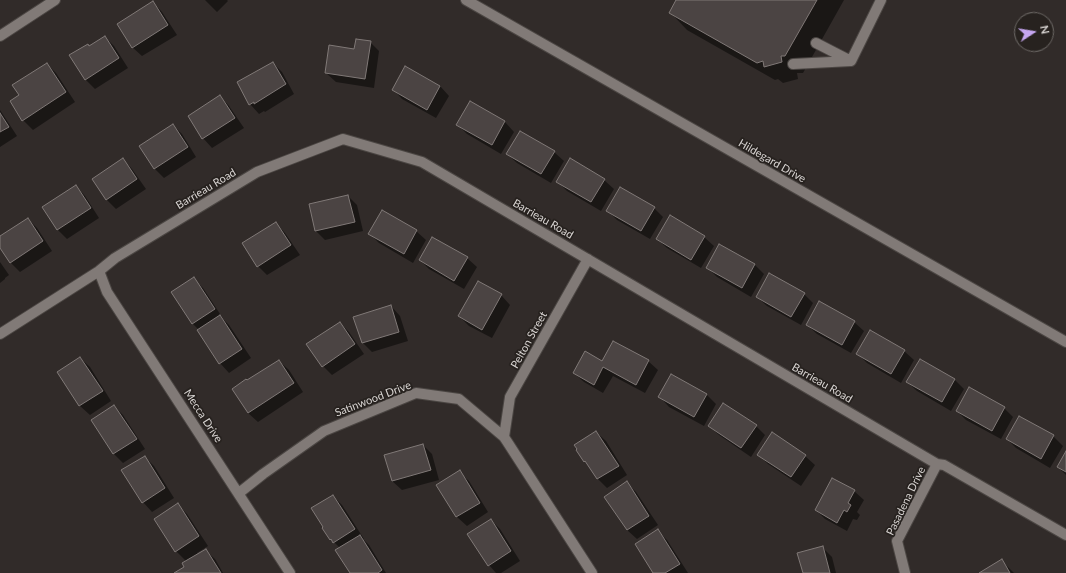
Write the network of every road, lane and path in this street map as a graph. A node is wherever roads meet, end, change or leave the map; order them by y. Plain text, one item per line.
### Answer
1 (55, 0) edge
2 (466, 0) edge
3 (881, 0) edge
4 (0, 36) edge
5 (816, 43) dead end
6 (851, 61) junction
7 (793, 64) dead end
8 (588, 259) junction
9 (99, 271) junction
10 (0, 334) edge
11 (1066, 342) edge
12 (504, 437) junction
13 (937, 464) junction
14 (239, 493) junction
15 (1066, 535) edge
16 (290, 573) edge
17 (592, 573) edge
18 (905, 573) edge

1 - 4 street
2 - 11 street, Hildegard Drive
3 - 6 street
5 - 6 street
6 - 7 street
8 - 9 street, Barrieau Road
8 - 12 street, Pelton Street
8 - 13 street, Barrieau Road
9 - 10 street, Barrieau Road
9 - 14 street, Mecca Drive
12 - 14 street, Satinwood Drive
12 - 17 street, Satinwood Drive
13 - 15 street, Barrieau Road
13 - 18 street, Pasadena Drive
14 - 16 street, Mecca Drive

